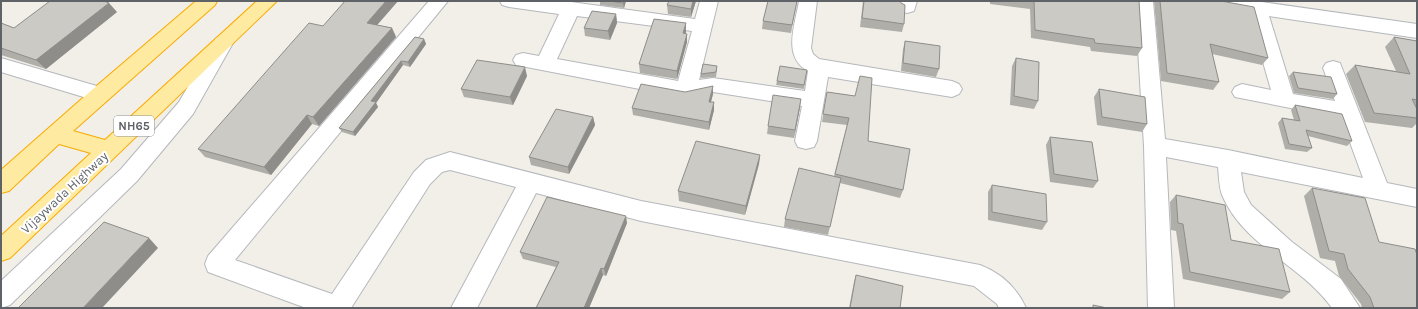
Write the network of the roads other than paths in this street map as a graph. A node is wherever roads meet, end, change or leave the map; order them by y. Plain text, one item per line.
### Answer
1 (208, 1) edge
2 (268, 1) edge
3 (439, 1) edge
4 (509, 1) edge
5 (708, 1) edge
6 (808, 1) edge
7 (1144, 1) edge
8 (1212, 1) edge
9 (1330, 1) edge
10 (570, 8) junction
11 (1256, 8) junction
12 (1335, 19) junction
13 (702, 26) junction
14 (1417, 31) edge
15 (223, 43) junction
16 (523, 60) dead end
17 (545, 64) junction
18 (1, 65) edge
19 (819, 68) junction
20 (1333, 68) dead end
21 (952, 89) dead end
22 (686, 90) junction
23 (1242, 92) dead end
24 (100, 94) junction
25 (1284, 99) junction
26 (813, 100) junction
27 (1350, 112) junction
28 (55, 135) junction
29 (806, 141) dead end
30 (1155, 146) junction
31 (108, 150) junction
32 (1228, 160) junction
33 (2, 182) edge
34 (530, 182) junction
35 (1379, 191) junction
36 (1417, 198) edge
37 (1, 251) edge
38 (1, 297) edge
39 (337, 308) edge
40 (464, 308) edge
41 (1013, 308) edge
42 (1161, 308) edge
43 (1347, 308) edge

1 - 24 highway
2 - 15 highway, Vijaywada Highway / NH65
3 - 39 street
4 - 10 street
5 - 13 street
6 - 19 street
7 - 30 street
8 - 11 street
9 - 12 street
10 - 13 street
10 - 17 street
11 - 12 street
11 - 25 street
12 - 14 street
13 - 22 street
15 - 31 highway, Vijaywada Highway / NH65
15 - 38 street
16 - 17 street
17 - 22 street
18 - 24 street
19 - 21 street
19 - 26 street
20 - 27 street
22 - 26 street
23 - 25 street
24 - 28 highway
25 - 27 street
26 - 29 street
27 - 35 street
28 - 31 highway
28 - 33 highway
30 - 32 street
30 - 42 street
31 - 37 highway, Vijaywada Highway / NH65
32 - 35 street
32 - 43 street
34 - 39 street
34 - 40 street
34 - 41 street
35 - 36 street

